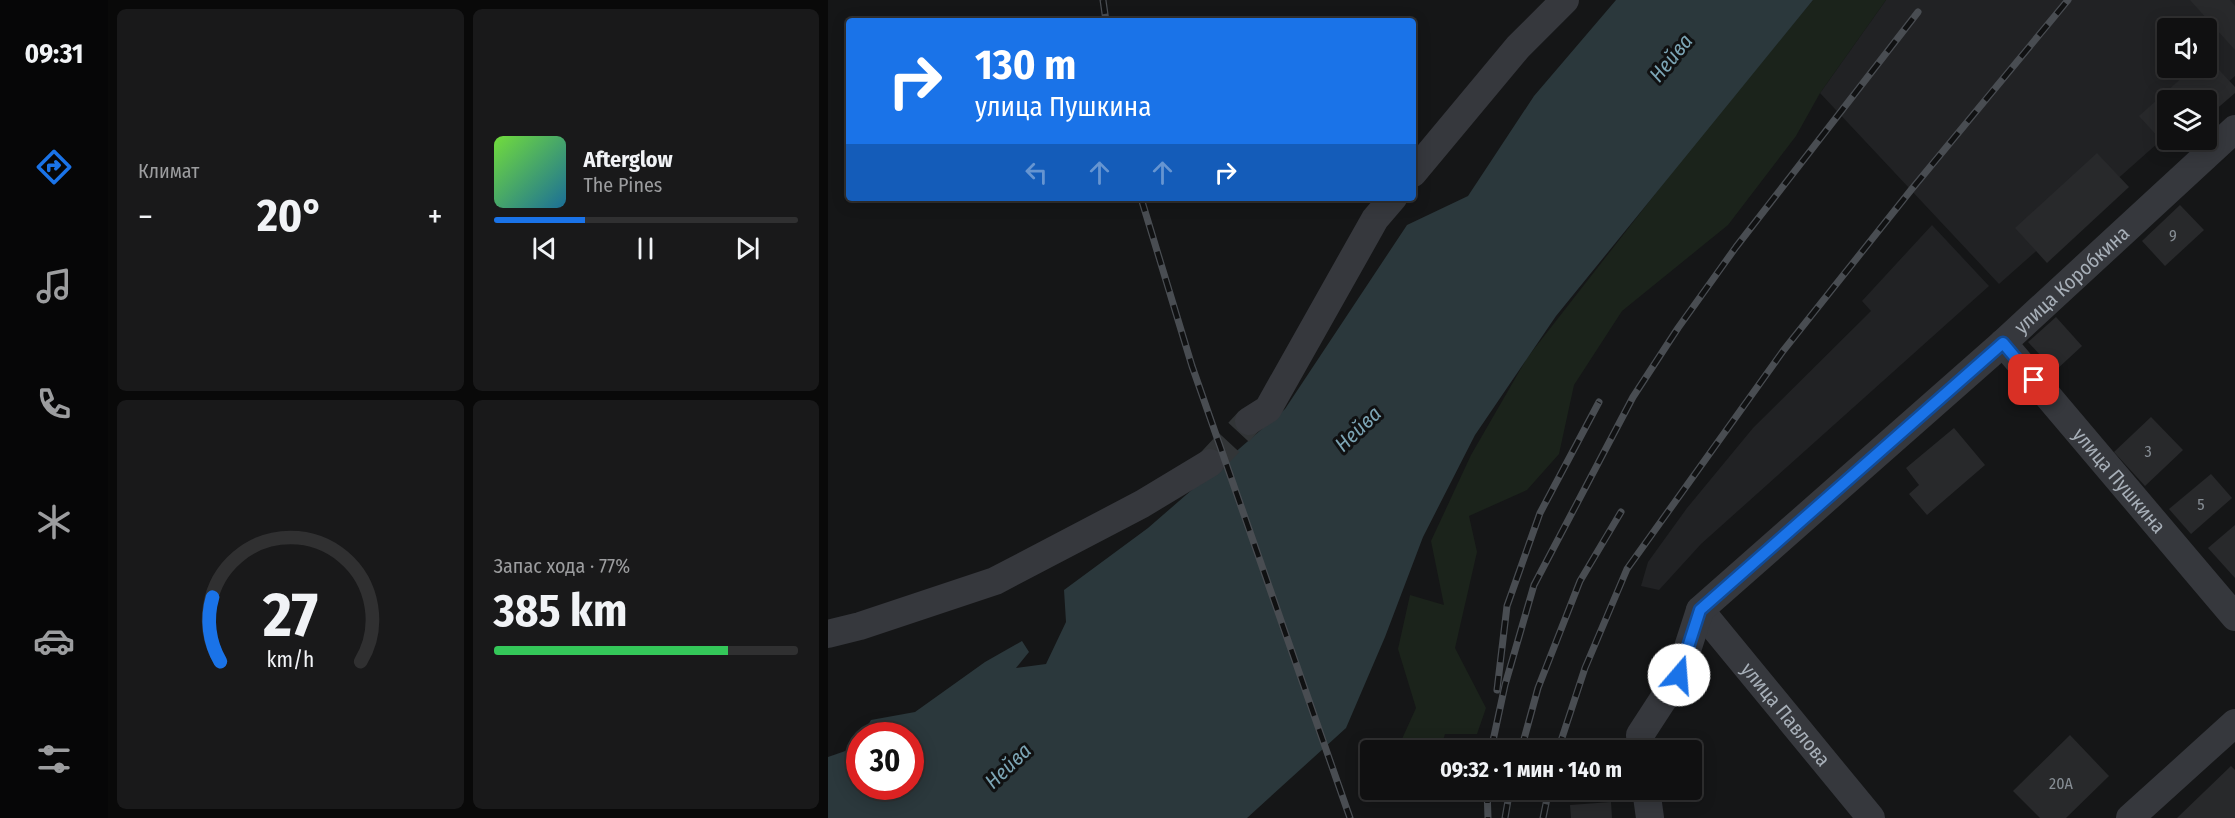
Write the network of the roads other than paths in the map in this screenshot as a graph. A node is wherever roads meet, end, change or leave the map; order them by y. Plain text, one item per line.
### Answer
1 (1565, 0) edge
2 (2235, 129) edge
3 (1416, 170) edge
4 (1390, 201) edge
5 (2003, 343) junction
6 (1249, 421) tunnel mouth
7 (1210, 462) tunnel mouth
8 (1700, 610) junction
9 (2235, 617) edge
10 (828, 634) edge
11 (2235, 723) edge
12 (1640, 740) edge
13 (1648, 800) edge
14 (1650, 818) edge
15 (1871, 818) edge
16 (2130, 818) edge

1 - 3 street
2 - 5 street, улица Коробкина
4 - 6 street
5 - 8 street, улица Коробкина
5 - 9 street, улица Пушкина
7 - 10 street
8 - 12 street
8 - 15 street, улица Павлова
11 - 16 street
13 - 14 street

